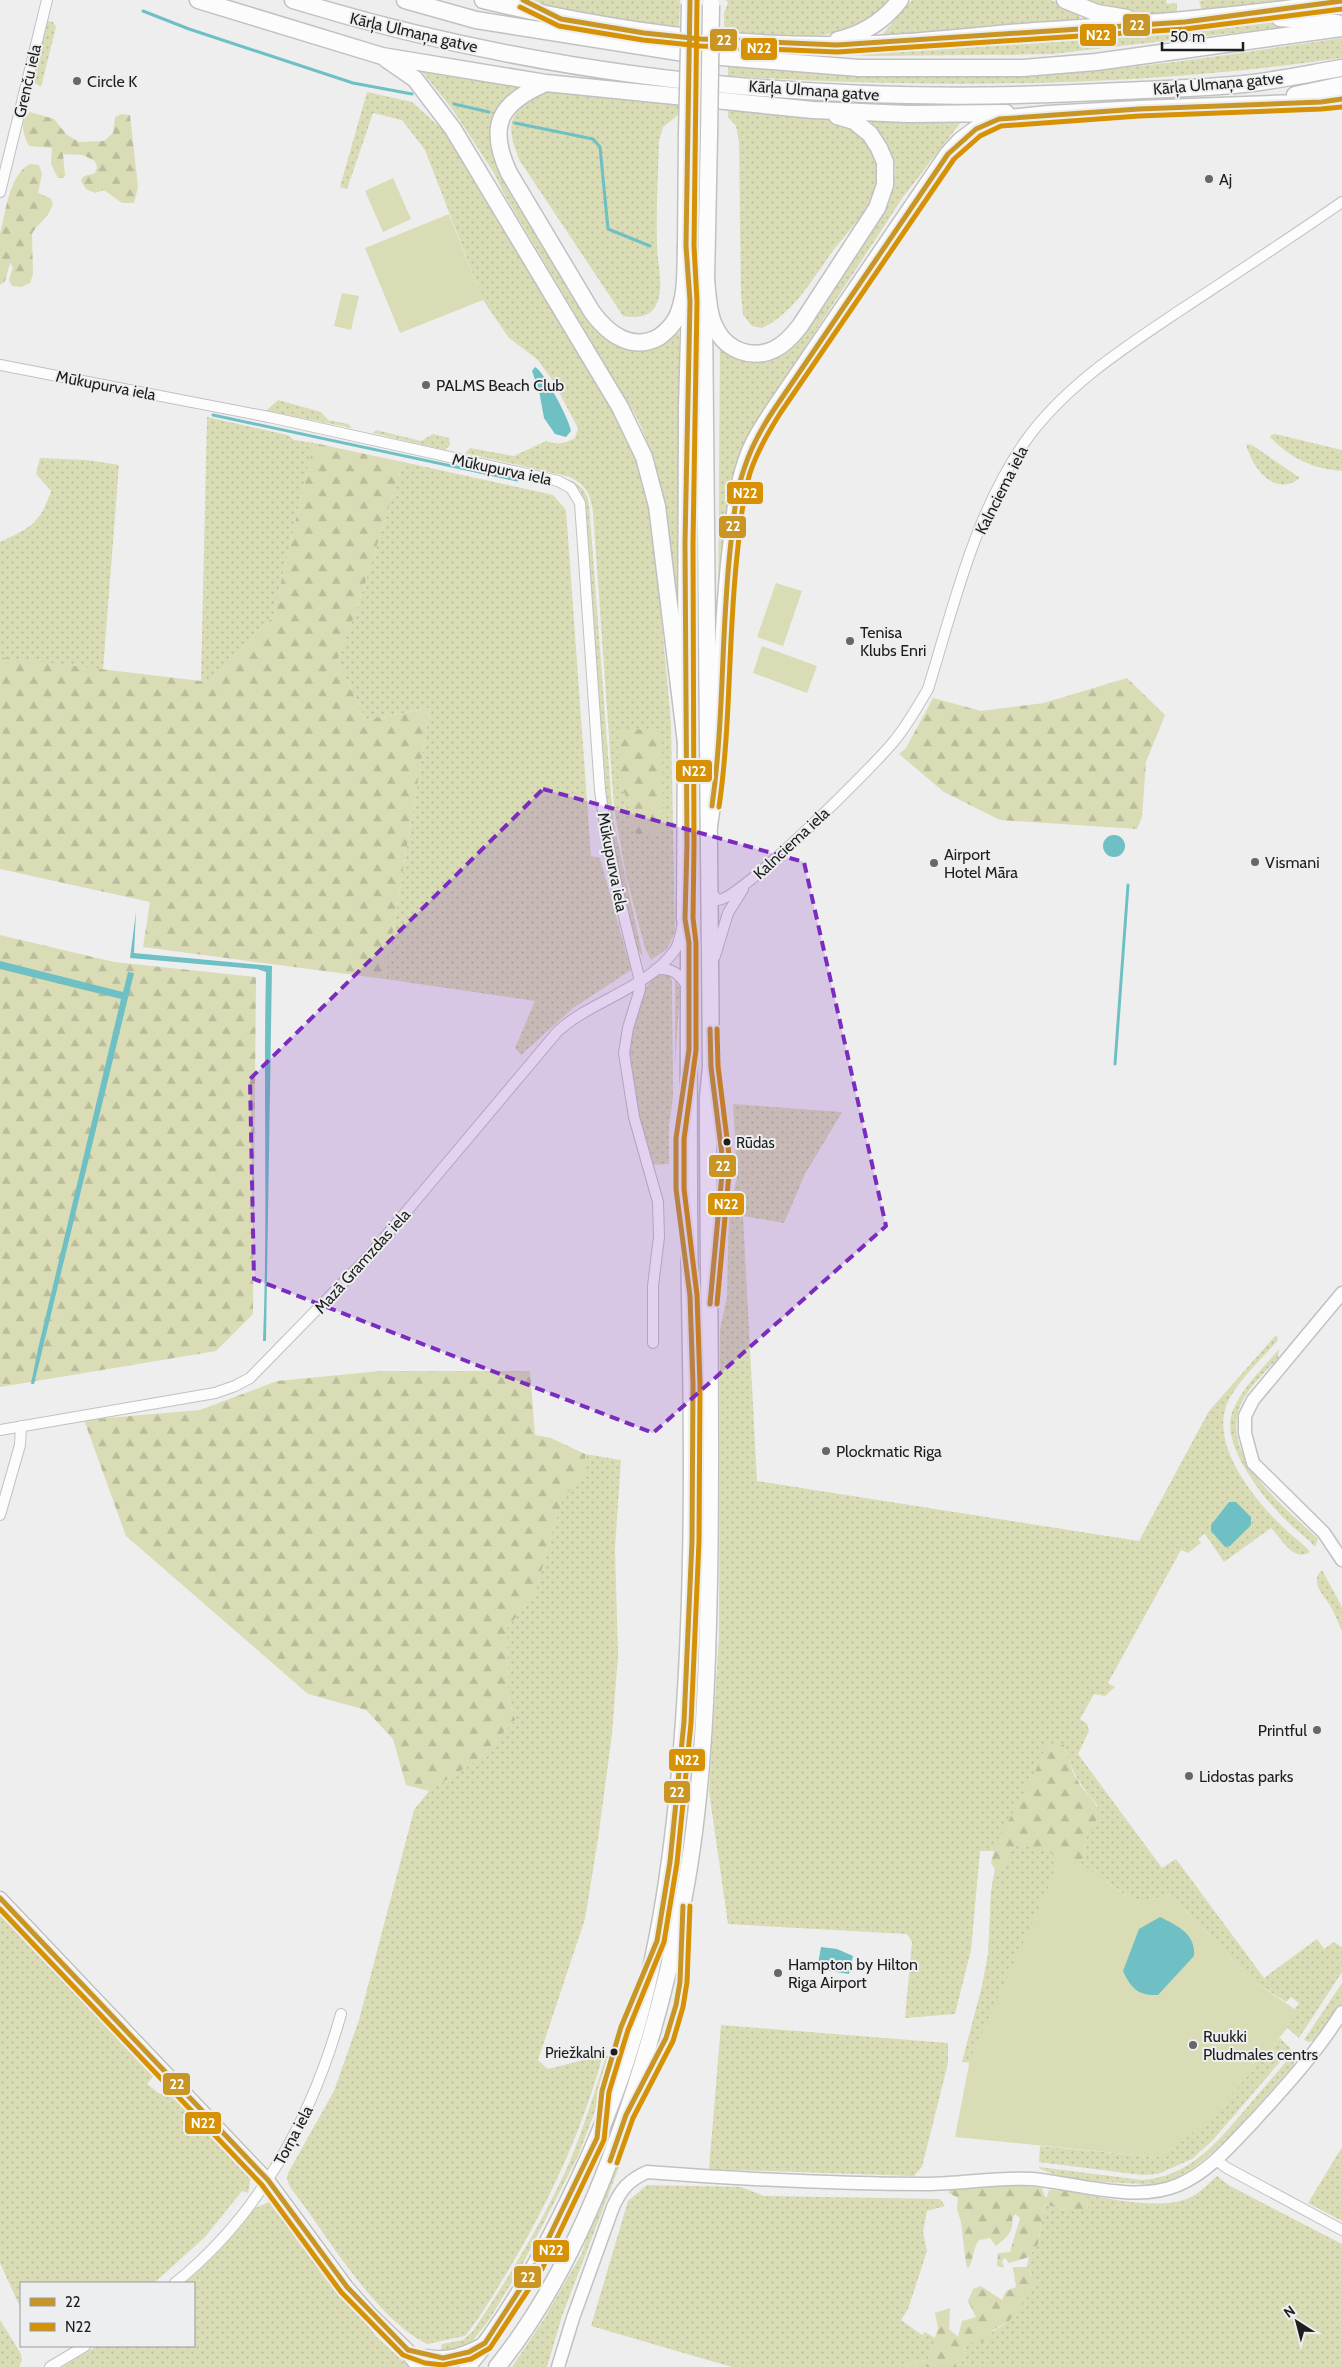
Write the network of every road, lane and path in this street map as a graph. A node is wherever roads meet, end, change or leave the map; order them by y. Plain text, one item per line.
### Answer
1 (47, 0) edge
2 (198, 0) edge
3 (294, 0) edge
4 (405, 0) edge
5 (483, 0) edge
6 (523, 0) edge
7 (900, 0) edge
8 (1065, 0) edge
9 (1342, 0) edge
10 (690, 2) edge
11 (711, 2) edge
12 (1312, 3) edge
13 (1233, 17) junction
14 (562, 19) junction
15 (1164, 23) junction
16 (1342, 24) edge
17 (1342, 28) edge
18 (798, 45) junction
19 (382, 56) junction
20 (1342, 68) edge
21 (546, 83) junction
22 (1342, 85) edge
23 (1342, 99) edge
24 (1244, 104) junction
25 (812, 110) junction
26 (1048, 114) junction
27 (0, 192) edge
28 (1342, 202) edge
29 (686, 246) junction
30 (706, 280) junction
31 (0, 365) edge
32 (686, 743) junction
33 (709, 826) junction
34 (745, 886) junction
35 (710, 891) junction
36 (686, 919) junction
37 (656, 969) junction
38 (710, 974) junction
39 (640, 982) junction
40 (689, 989) junction
41 (1342, 1294) edge
42 (653, 1343) dead end
43 (21, 1426) junction
44 (0, 1430) edge
45 (0, 1515) edge
46 (1342, 1560) edge
47 (0, 1898) edge
48 (1342, 2012) edge
49 (341, 2014) dead end
50 (1216, 2160) junction
51 (268, 2180) junction
52 (1342, 2230) edge
53 (176, 2282) edge
54 (486, 2343) junction
55 (84, 2347) edge
56 (408, 2350) junction
57 (426, 2356) junction
58 (498, 2366) edge
59 (50, 2367) edge
60 (418, 2367) edge
61 (440, 2367) edge
62 (467, 2367) edge
63 (558, 2367) edge

1 - 27 street, Grenču iela
2 - 19 main road
3 - 20 main road, Kārļa Ulmaņa gatve
4 - 17 main road, Kārļa Ulmaņa gatve
5 - 14 main road
6 - 14 main road
7 - 18 main road
8 - 15 main road
9 - 12 main road
10 - 29 main road, bridge
11 - 30 main road, bridge
12 - 13 main road
13 - 15 main road
13 - 16 main road
14 - 18 main road
15 - 18 main road
19 - 21 main road
19 - 32 main road
21 - 25 main road
21 - 29 main road
22 - 24 main road
23 - 24 main road
24 - 26 main road
25 - 26 main road
25 - 30 main road
26 - 33 main road
28 - 34 street, Kalnciema iela
29 - 32 main road
30 - 33 main road
31 - 39 street, Mūkupurva iela
32 - 36 main road
33 - 35 main road
34 - 35 street, Kalnciema iela
34 - 38 street, Kalnciema iela
35 - 38 main road
36 - 37 street, Mazā Gramzdas iela
36 - 40 main road
37 - 39 street, Mazā Gramzdas iela
37 - 40 street
38 - 58 main road
39 - 42 street
39 - 43 street, Mazā Gramzdas iela
40 - 54 main road
41 - 46 street
43 - 44 street, Mazā Gramzdas iela
43 - 45 street
47 - 51 street
48 - 50 street
49 - 51 street, Torņa iela
50 - 52 street
50 - 63 street
51 - 53 street, Torņa iela
51 - 56 street
54 - 57 street
54 - 62 main road
55 - 59 street
56 - 57 street
56 - 60 street
57 - 61 street

